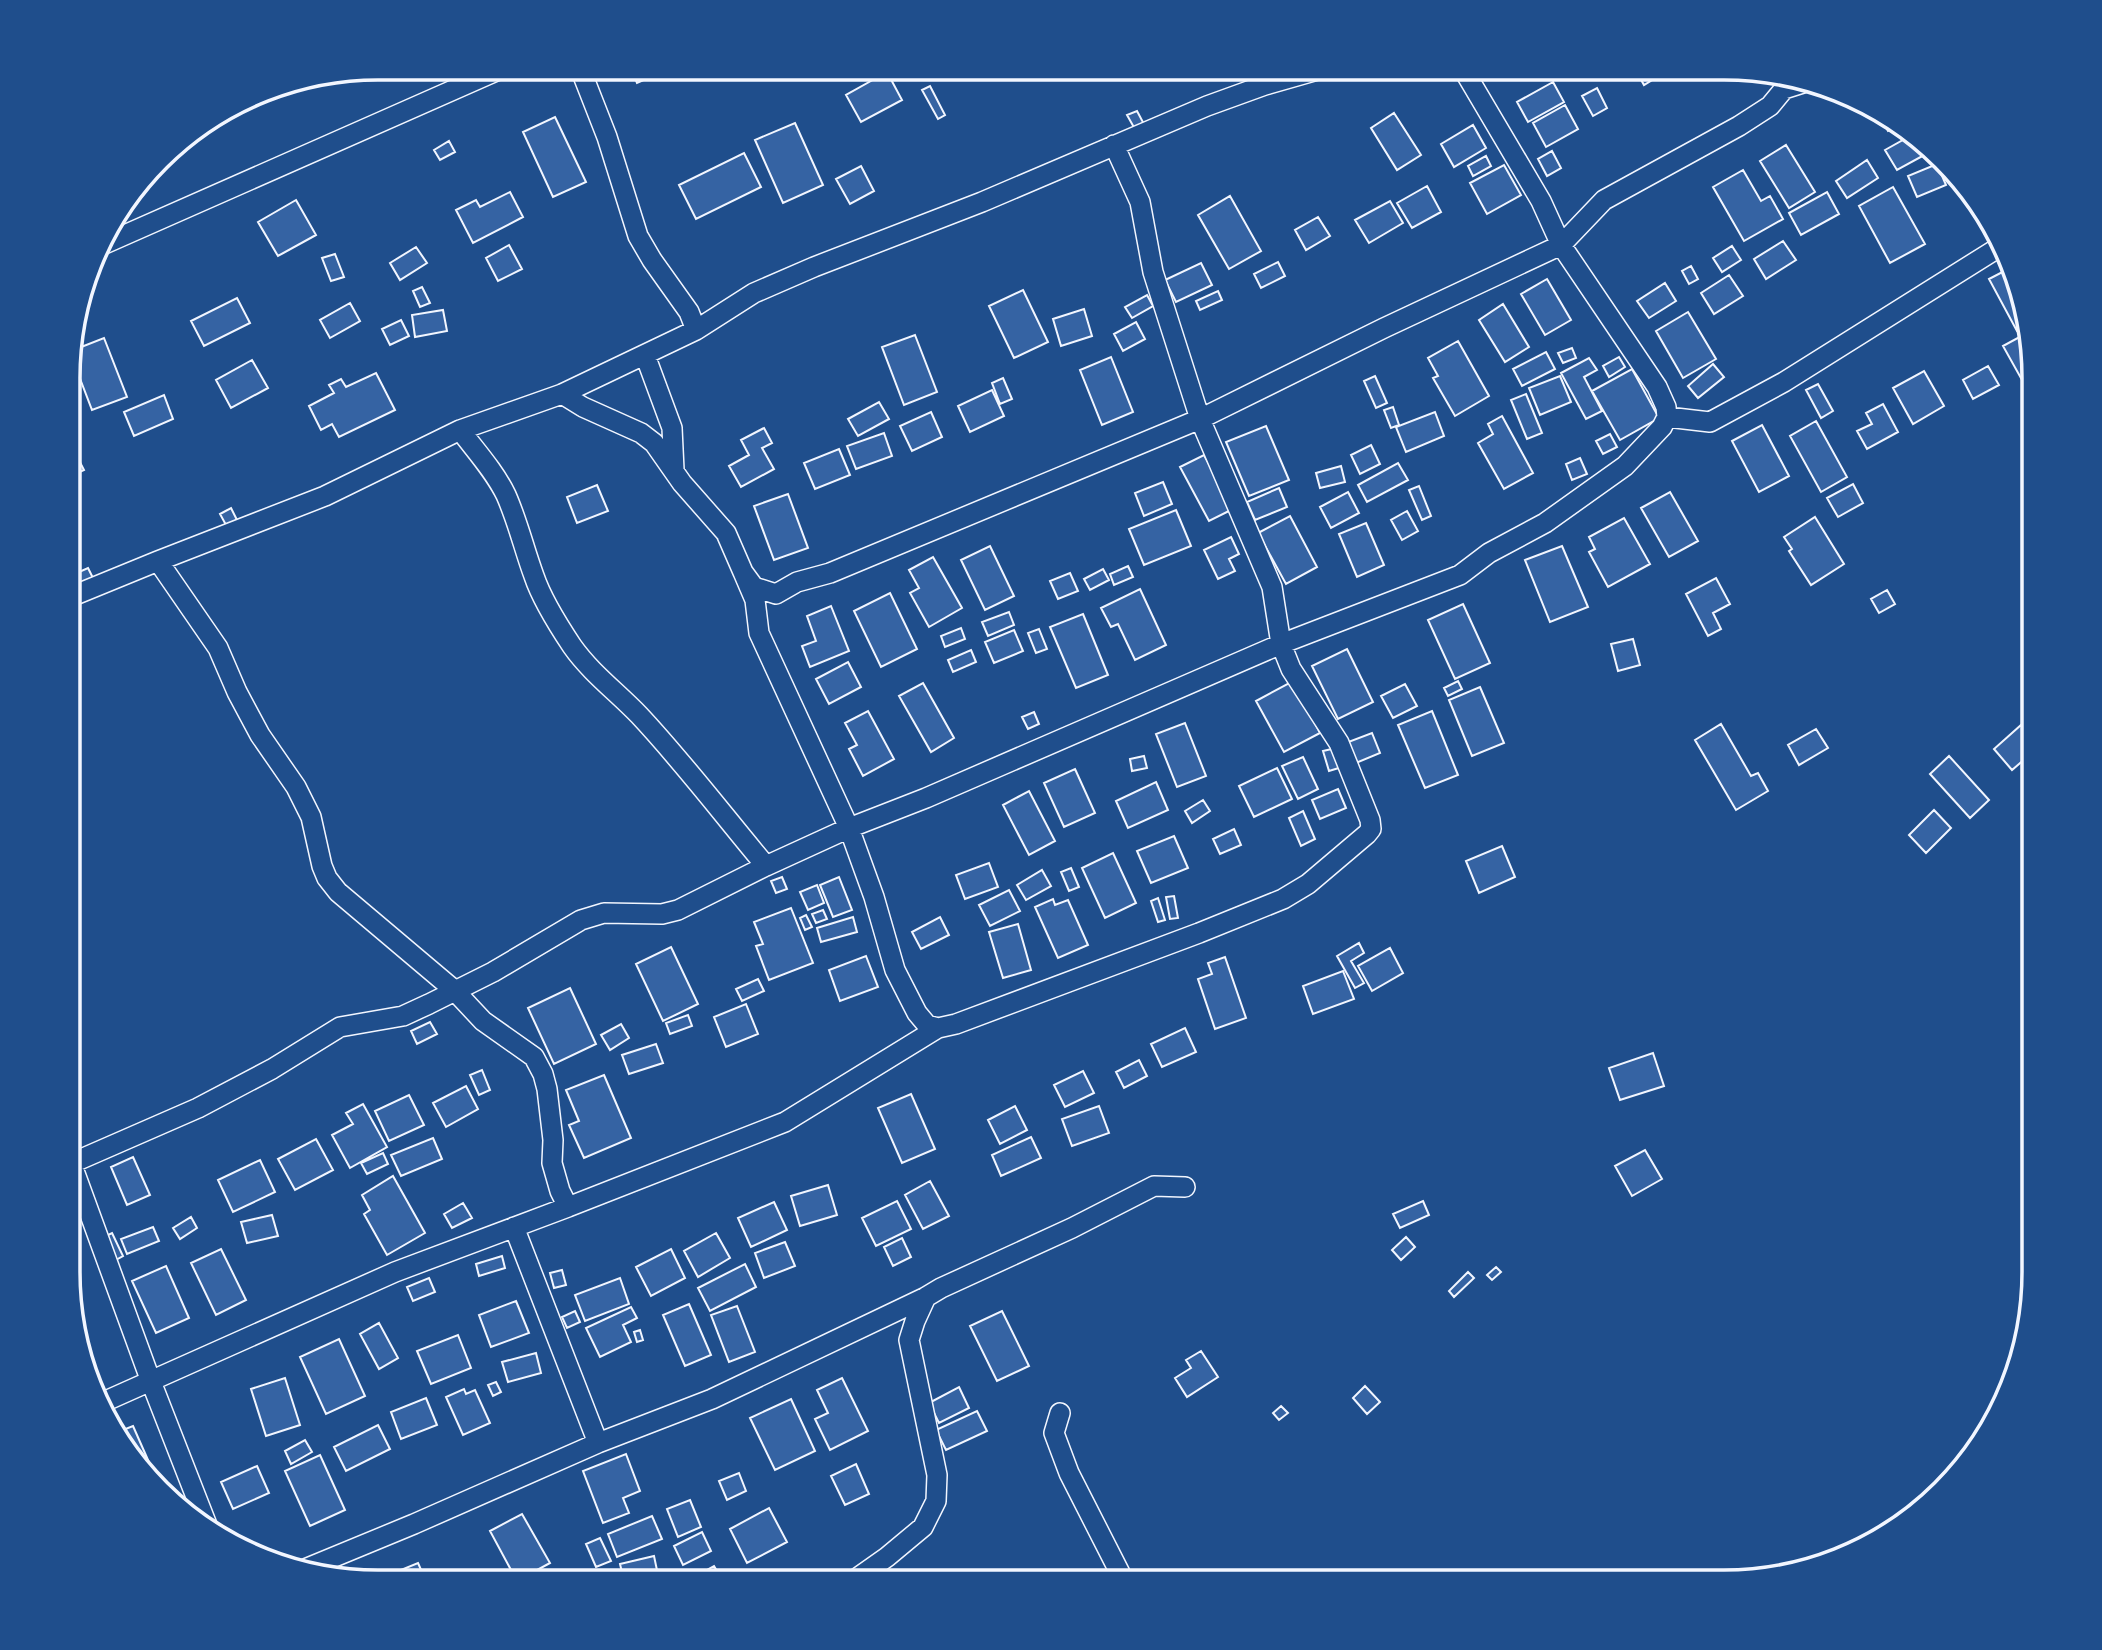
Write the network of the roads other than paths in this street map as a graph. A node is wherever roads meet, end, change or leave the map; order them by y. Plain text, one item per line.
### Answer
1 (476, 80) edge
2 (585, 80) edge
3 (1260, 80) edge
4 (1470, 80) edge
5 (1788, 88) edge
6 (1114, 145) junction
7 (114, 241) edge
8 (1561, 245) junction
9 (1993, 251) edge
10 (696, 330) junction
11 (645, 355) junction
12 (562, 394) junction
13 (1667, 417) junction
14 (1200, 419) junction
15 (460, 430) junction
16 (674, 471) junction
17 (158, 561) junction
18 (743, 572) junction
19 (80, 593) edge
20 (1281, 644) junction
21 (849, 828) junction
22 (766, 866) junction
23 (454, 990) junction
24 (938, 1028) junction
25 (80, 1156) edge
26 (80, 1185) edge
27 (1185, 1187) dead end
28 (568, 1207) junction
29 (514, 1227) junction
30 (926, 1297) junction
31 (150, 1379) junction
32 (109, 1399) edge
33 (1060, 1413) dead end
34 (598, 1443) junction
35 (202, 1511) edge
36 (318, 1564) edge
37 (869, 1570) edge
38 (1118, 1570) edge

1 - 7 street
2 - 10 street
3 - 6 street
4 - 8 street
5 - 8 street
6 - 10 street
6 - 14 street
8 - 13 street
8 - 14 street
9 - 13 street
10 - 11 street
11 - 12 street
11 - 16 street
12 - 15 street
12 - 16 street
13 - 20 street
14 - 18 street
14 - 20 street
15 - 17 street
15 - 22 street
16 - 18 street
17 - 19 street
17 - 23 street
18 - 21 street
20 - 21 street
20 - 24 street
21 - 22 street
21 - 24 street
22 - 23 street
23 - 25 street
23 - 28 street
24 - 28 street
26 - 31 street
27 - 30 street
28 - 29 street
29 - 31 street
29 - 34 street
30 - 34 street
30 - 37 street
31 - 32 street
31 - 35 street
33 - 38 street
34 - 36 street

